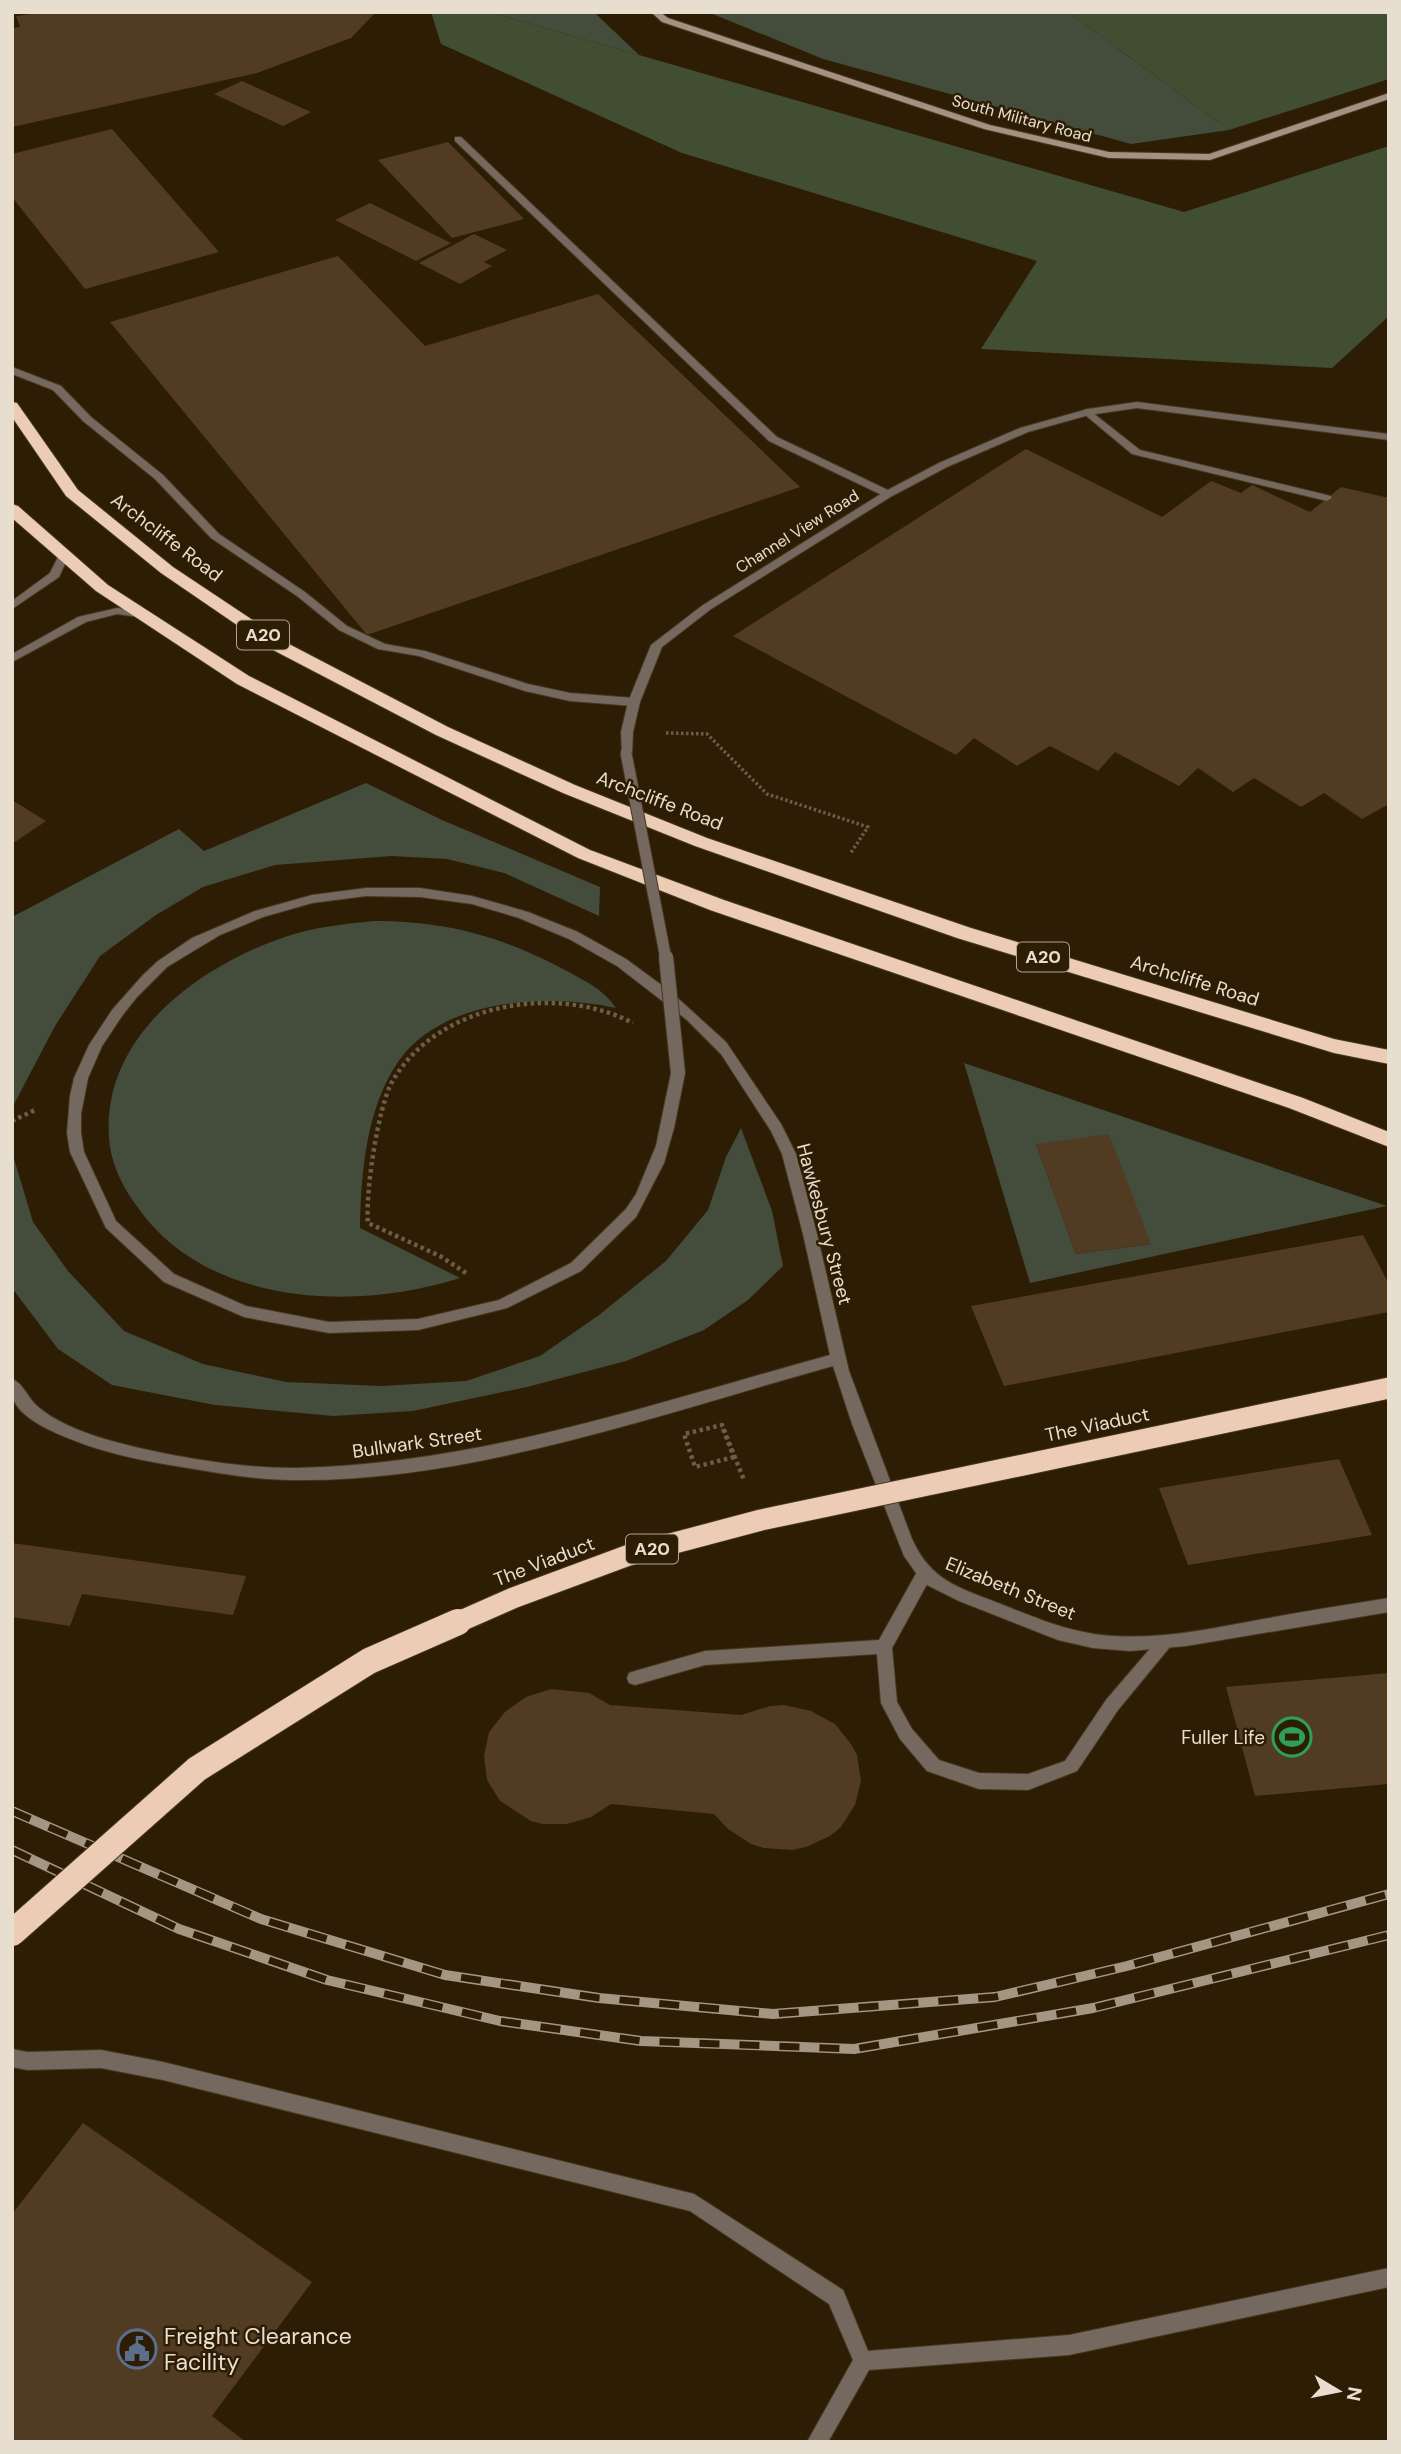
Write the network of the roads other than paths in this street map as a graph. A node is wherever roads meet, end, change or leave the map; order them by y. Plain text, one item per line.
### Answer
1 (655, 12) edge
2 (1389, 96) edge
3 (458, 139) dead end
4 (12, 370) edge
5 (12, 406) edge
6 (1088, 412) junction
7 (1389, 437) edge
8 (888, 494) junction
9 (1327, 498) dead end
10 (12, 509) edge
11 (65, 553) junction
12 (12, 606) edge
13 (145, 615) junction
14 (12, 659) edge
15 (634, 702) junction
16 (1389, 1057) edge
17 (678, 1073) joint
18 (1389, 1140) edge
19 (838, 1359) junction
20 (12, 1385) edge
21 (1389, 1388) edge
22 (924, 1575) junction
23 (1389, 1605) edge
24 (1166, 1642) junction
25 (884, 1647) junction
26 (635, 1678) dead end
27 (12, 1933) edge
28 (12, 2058) edge
29 (1389, 2277) edge
30 (863, 2361) junction
31 (817, 2442) edge

1 - 2 street, South Military Road
3 - 8 street
4 - 15 street
5 - 16 highway, Archcliffe Road / A20
6 - 7 street, Channel View Road
6 - 8 street, Channel View Road
6 - 9 street
8 - 15 street, Channel View Road
10 - 11 highway, A20
11 - 12 street
11 - 13 highway, A20
13 - 14 street
13 - 18 highway, A20
15 - 17 street, Channel View Road, bridge
17 - 19 street, Hawkesbury Street
19 - 20 street, Bullwark Street
19 - 22 street, Elizabeth Street
21 - 27 highway, The Viaduct / A20, bridge
22 - 24 street, Elizabeth Street
22 - 25 street, Elizabeth Street
23 - 24 street, Elizabeth Street
24 - 25 street
25 - 26 street
28 - 30 street
29 - 30 street
30 - 31 street

